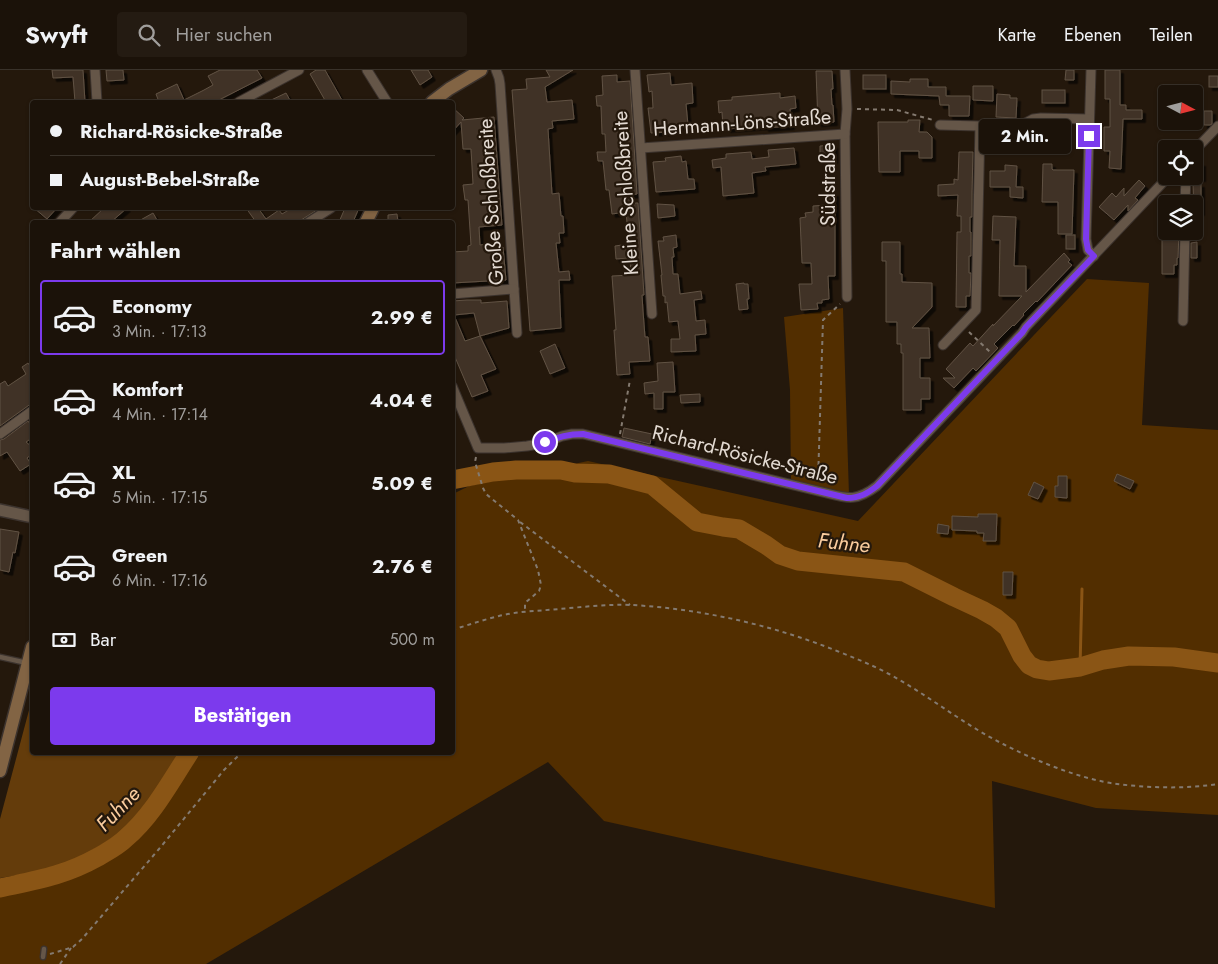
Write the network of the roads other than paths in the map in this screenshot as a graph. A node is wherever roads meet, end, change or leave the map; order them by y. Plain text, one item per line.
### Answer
1 (95, 70) edge
2 (299, 70) edge
3 (367, 70) edge
4 (481, 70) edge
5 (496, 70) edge
6 (635, 70) edge
7 (846, 70) edge
8 (1091, 70) edge
9 (97, 100) edge
10 (245, 100) edge
11 (386, 100) edge
12 (435, 100) edge
13 (1090, 119) junction
14 (940, 125) road end
15 (980, 126) junction
16 (1218, 126) edge
17 (845, 134) junction
18 (1203, 142) edge
19 (641, 148) junction
20 (1161, 185) edge
21 (71, 210) edge
22 (328, 210) edge
23 (62, 220) edge
24 (312, 220) edge
25 (1185, 240) edge
26 (1094, 256) junction
27 (514, 289) junction
28 (455, 294) edge
29 (847, 297) road end
30 (652, 314) dead end
31 (1183, 321) dead end
32 (517, 332) dead end
33 (943, 345) dead end
34 (455, 393) edge
35 (30, 412) edge
36 (0, 434) edge
37 (0, 510) edge
38 (30, 517) edge
39 (30, 656) edge
40 (0, 657) edge
41 (28, 664) junction
42 (3, 745) edge
43 (0, 771) edge
44 (44, 949) dead end
45 (42, 957) road end

1 - 9 street
2 - 10 street
3 - 11 street
4 - 12 main road
5 - 27 street, Große Schloßbreite
6 - 19 street, Kleine Schloßbreite
7 - 17 street, Südstraße
8 - 13 street
13 - 15 street
13 - 26 street
14 - 15 street
15 - 33 street
16 - 18 street
17 - 19 street, Hermann-Löns-Straße
17 - 29 street, Südstraße
19 - 30 street, Kleine Schloßbreite
20 - 26 street, Richard-Rösicke-Straße
21 - 23 street
22 - 24 street
25 - 31 street
26 - 34 street, Richard-Rösicke-Straße
27 - 28 street
27 - 32 street, Große Schloßbreite
35 - 36 street
37 - 38 street
39 - 41 main road
40 - 41 lane
41 - 42 main road
42 - 43 main road
44 - 45 lane

